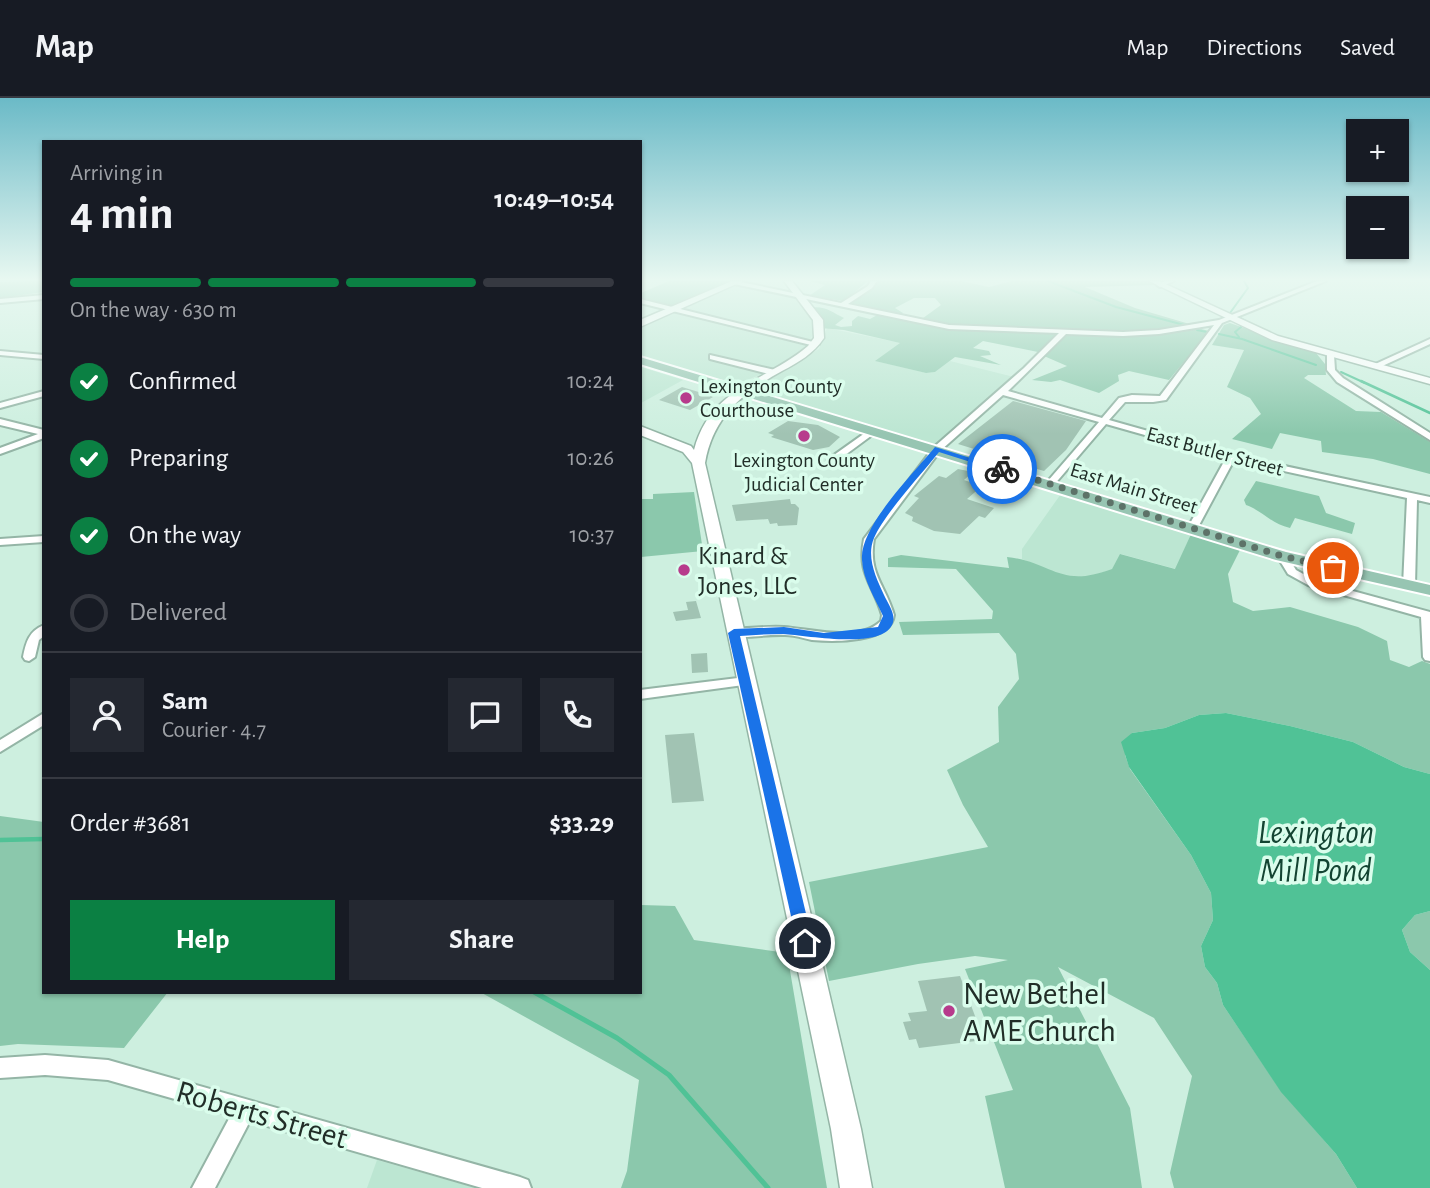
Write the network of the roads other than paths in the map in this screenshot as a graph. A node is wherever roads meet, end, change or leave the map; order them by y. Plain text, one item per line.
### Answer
1 (765, 332) edge
2 (820, 332) edge
3 (1064, 332) edge
4 (1100, 332) edge
5 (1152, 332) edge
6 (1215, 332) edge
7 (1258, 332) edge
8 (1428, 343) edge
9 (815, 344) junction
10 (2, 354) edge
11 (1330, 355) junction
12 (713, 357) dead end
13 (42, 358) edge
14 (642, 363) edge
15 (1375, 366) junction
16 (772, 372) junction
17 (1430, 381) edge
18 (740, 390) junction
19 (1002, 392) junction
20 (42, 394) edge
21 (0, 406) edge
22 (1105, 421) junction
23 (0, 422) edge
24 (875, 430) junction
25 (642, 431) edge
26 (42, 433) edge
27 (42, 435) edge
28 (1430, 438) edge
29 (667, 439) junction
30 (702, 442) junction
31 (937, 449) junction
32 (0, 451) edge
33 (1231, 457) junction
34 (830, 462) dead end
35 (698, 463) junction
36 (1050, 484) junction
37 (1412, 496) junction
38 (1430, 500) edge
39 (1192, 528) junction
40 (42, 539) edge
41 (0, 542) edge
42 (1282, 556) junction
43 (1409, 586) junction
44 (1430, 590) edge
45 (1429, 615) edge
46 (42, 631) edge
47 (734, 633) junction
48 (29, 657) dead end
49 (1429, 657) edge
50 (746, 681) junction
51 (642, 695) edge
52 (42, 719) edge
53 (1, 745) edge
54 (0, 1068) edge
55 (245, 1109) junction
56 (203, 1188) edge
57 (520, 1188) edge
58 (856, 1188) edge

1 - 9 street
2 - 9 main road
3 - 19 street
4 - 5 street
6 - 22 street
7 - 11 street
8 - 15 street
9 - 16 main road
10 - 13 street
11 - 15 street
11 - 28 street
12 - 16 street
14 - 18 main road, East Main Street
15 - 17 street
16 - 18 main road
18 - 24 main road, East Main Street
18 - 30 main road
19 - 22 street, East Butler Street
19 - 31 street
20 - 21 street
22 - 33 street, East Butler Street
22 - 36 street
23 - 26 street
24 - 31 main road, East Main Street
24 - 34 street
25 - 29 main road
27 - 32 street
29 - 30 main road
29 - 35 main road
30 - 35 main road
31 - 36 main road, East Main Street
31 - 47 street
33 - 37 street, East Butler Street
33 - 39 street
35 - 47 main road
36 - 39 main road, East Main Street
37 - 38 street, East Butler Street
37 - 43 street
39 - 42 main road, East Main Street
40 - 41 street
42 - 43 main road, East Main Street
42 - 45 street
43 - 44 main road, East Main Street
45 - 49 street
46 - 48 street
47 - 50 main road
50 - 51 street
50 - 58 main road
52 - 53 street
54 - 55 street, Roberts Street
55 - 56 street
55 - 57 street, Roberts Street

